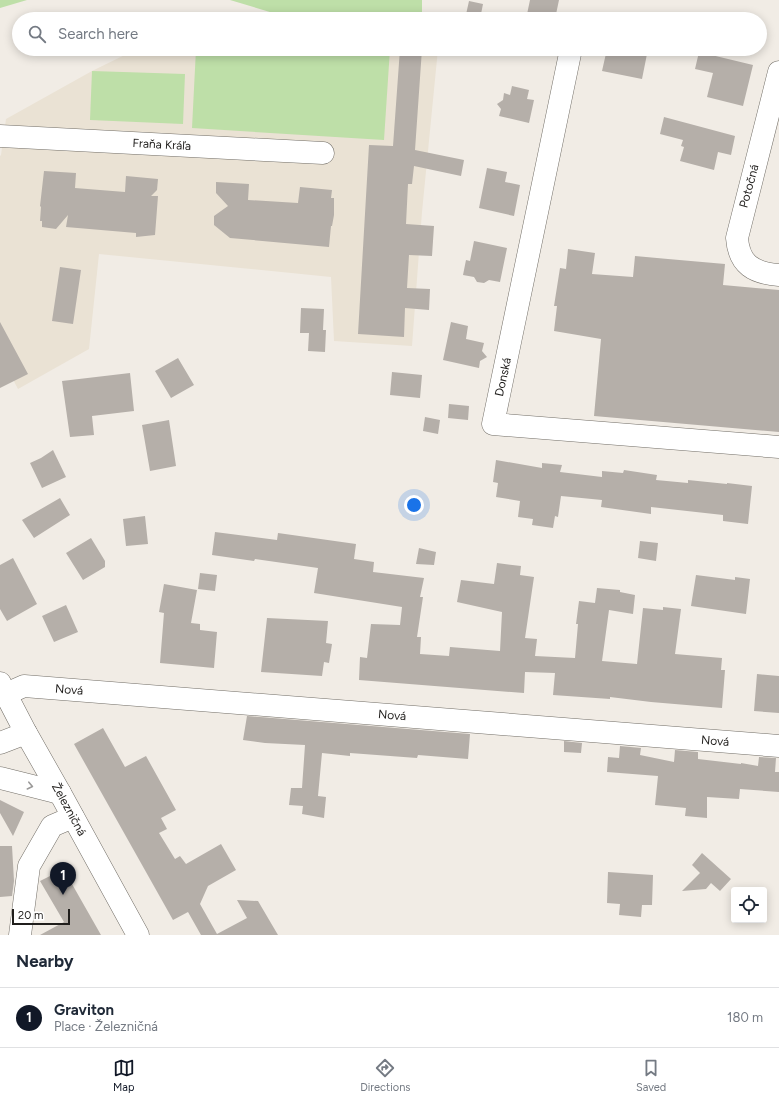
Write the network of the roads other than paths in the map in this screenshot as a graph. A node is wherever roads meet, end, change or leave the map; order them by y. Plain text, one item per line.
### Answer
1 (570, 56) edge
2 (779, 72) edge
3 (0, 136) edge
4 (323, 153) dead end
5 (779, 275) edge
6 (779, 447) edge
7 (3, 689) edge
8 (26, 733) junction
9 (0, 743) edge
10 (779, 746) edge
11 (0, 778) edge
12 (60, 793) junction
13 (73, 817) junction
14 (20, 935) edge
15 (138, 935) edge

1 - 6 street, Donská
2 - 5 street, Potočná
3 - 4 street, Fraňa Kráľa
7 - 8 street, Železničná
7 - 10 street, Nová
8 - 9 street
8 - 12 street, Železničná
11 -> 12 street
12 - 13 street, Železničná
13 - 14 street
13 - 15 street, Železničná

